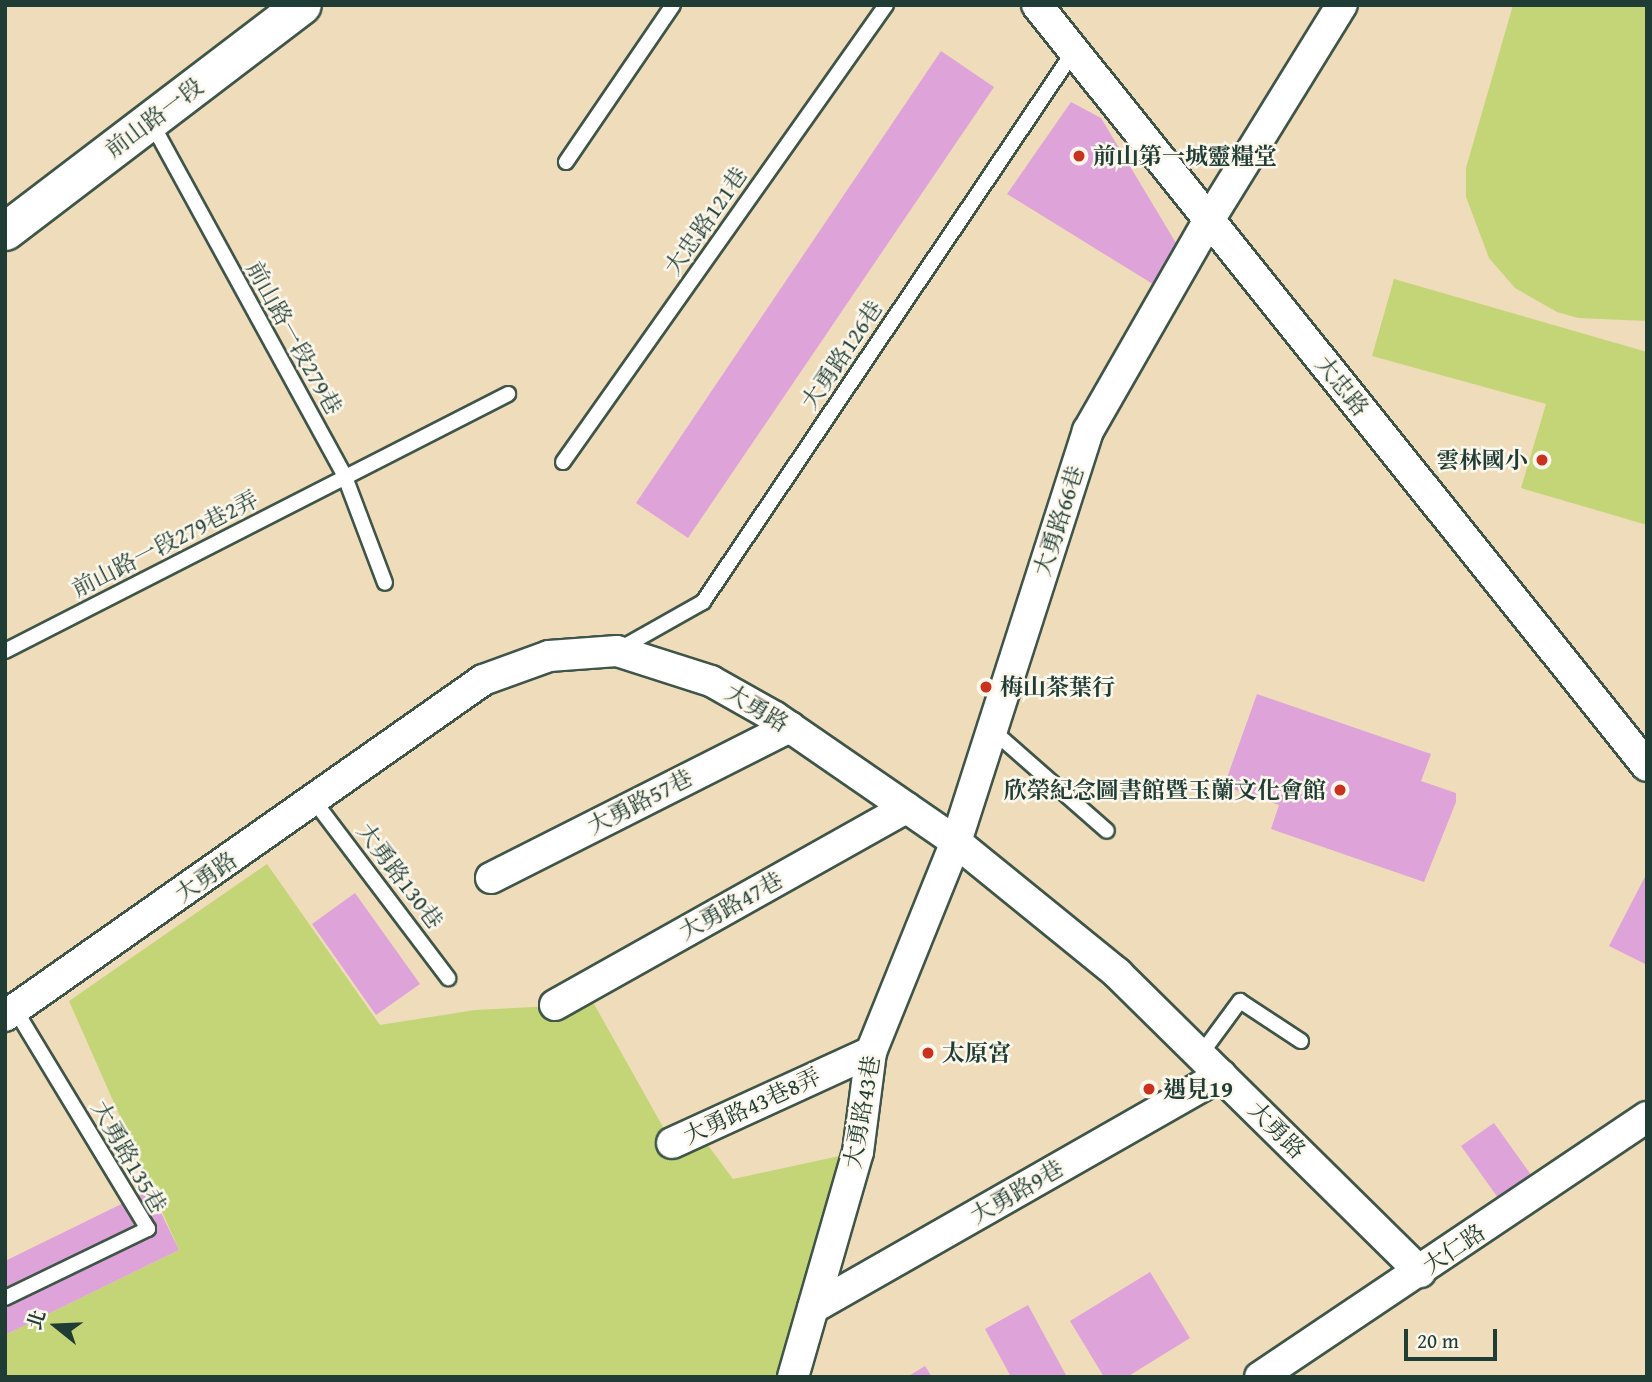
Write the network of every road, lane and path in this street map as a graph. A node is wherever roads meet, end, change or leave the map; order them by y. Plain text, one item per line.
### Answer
1 (302, 5) edge
2 (673, 5) edge
3 (886, 5) edge
4 (1342, 5) edge
5 (1048, 10) edge
6 (1074, 51) junction
7 (150, 121) junction
8 (566, 162) dead end
9 (1209, 220) junction
10 (5, 231) edge
11 (508, 394) dead end
12 (563, 462) dead end
13 (345, 477) junction
14 (385, 583) dead end
15 (617, 651) junction
16 (5, 652) edge
17 (790, 727) junction
18 (990, 728) junction
19 (1647, 766) edge
20 (315, 802) junction
21 (906, 808) junction
22 (1107, 831) dead end
23 (956, 842) junction
24 (491, 878) dead end
25 (448, 978) dead end
26 (555, 1004) dead end
27 (10, 1012) edge
28 (1301, 1041) dead end
29 (870, 1052) junction
30 (1211, 1064) junction
31 (1647, 1116) edge
32 (672, 1143) dead end
33 (1420, 1272) junction
34 (5, 1298) edge
35 (813, 1308) junction
36 (793, 1377) edge
37 (1260, 1377) edge

1 - 7 street, 前山路一段
2 - 8 lane
3 - 12 lane, 大忠路121巷
4 - 9 street, 大勇路66巷
5 - 6 street, 大忠路
6 - 9 street, 大忠路
6 - 15 lane, 大勇路126巷
7 - 10 street, 前山路一段
7 - 13 lane, 前山路一段279巷
9 - 18 street, 大勇路66巷
9 - 19 street, 大忠路
11 - 13 lane, 前山路一段279巷2弄
13 - 14 lane, 前山路一段279巷
13 - 16 lane, 前山路一段279巷2弄
15 - 17 street, 大勇路
15 - 20 street, 大勇路
17 - 21 street, 大勇路
17 - 24 street, 大勇路57巷
18 - 22 lane
18 - 23 street, 大勇路66巷
20 - 25 lane, 大勇路130巷
20 - 27 street, 大勇路
21 - 23 street, 大勇路
21 - 26 street, 大勇路47巷
23 - 29 street, 大勇路43巷
23 - 30 street, 大勇路
27 - 34 lane, 大勇路135巷
28 - 30 lane
29 - 32 street, 大勇路43巷8弄
29 - 35 street, 大勇路43巷
30 - 33 street, 大勇路
30 - 35 street, 大勇路9巷
31 - 33 street, 大仁路
33 - 37 street, 大仁路
35 - 36 street, 大勇路43巷

